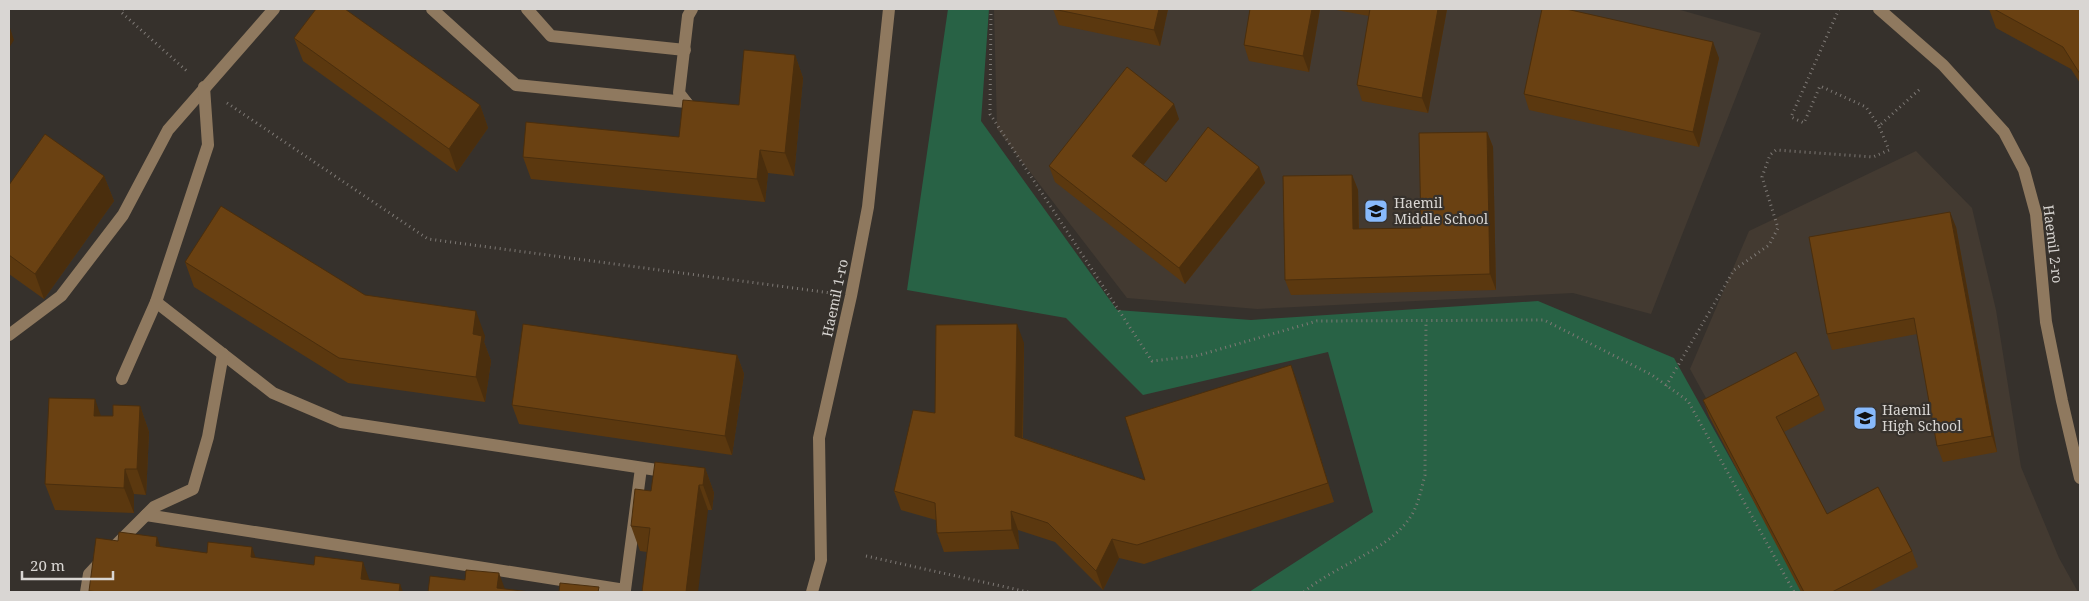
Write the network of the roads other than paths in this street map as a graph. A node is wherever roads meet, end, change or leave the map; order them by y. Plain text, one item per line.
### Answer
1 (274, 9) edge
2 (432, 9) edge
3 (527, 9) edge
4 (692, 9) edge
5 (889, 9) edge
6 (1882, 9) edge
7 (685, 50) junction
8 (204, 88) junction
9 (686, 102) junction
10 (696, 113) edge
11 (156, 302) junction
12 (9, 335) edge
13 (223, 354) junction
14 (122, 380) dead end
15 (641, 468) junction
16 (679, 473) edge
17 (2080, 478) edge
18 (146, 515) junction
19 (86, 592) edge
20 (812, 592) edge

1 - 8 street
2 - 9 street
3 - 7 street
4 - 7 street
5 - 20 street, Haemil 1-ro
6 - 17 street, Haemil 2-ro
7 - 9 street
8 - 11 street
8 - 12 street
9 - 10 street
11 - 13 street
11 - 14 street
13 - 15 street
13 - 18 street
15 - 16 street
15 - 18 street
18 - 19 street

